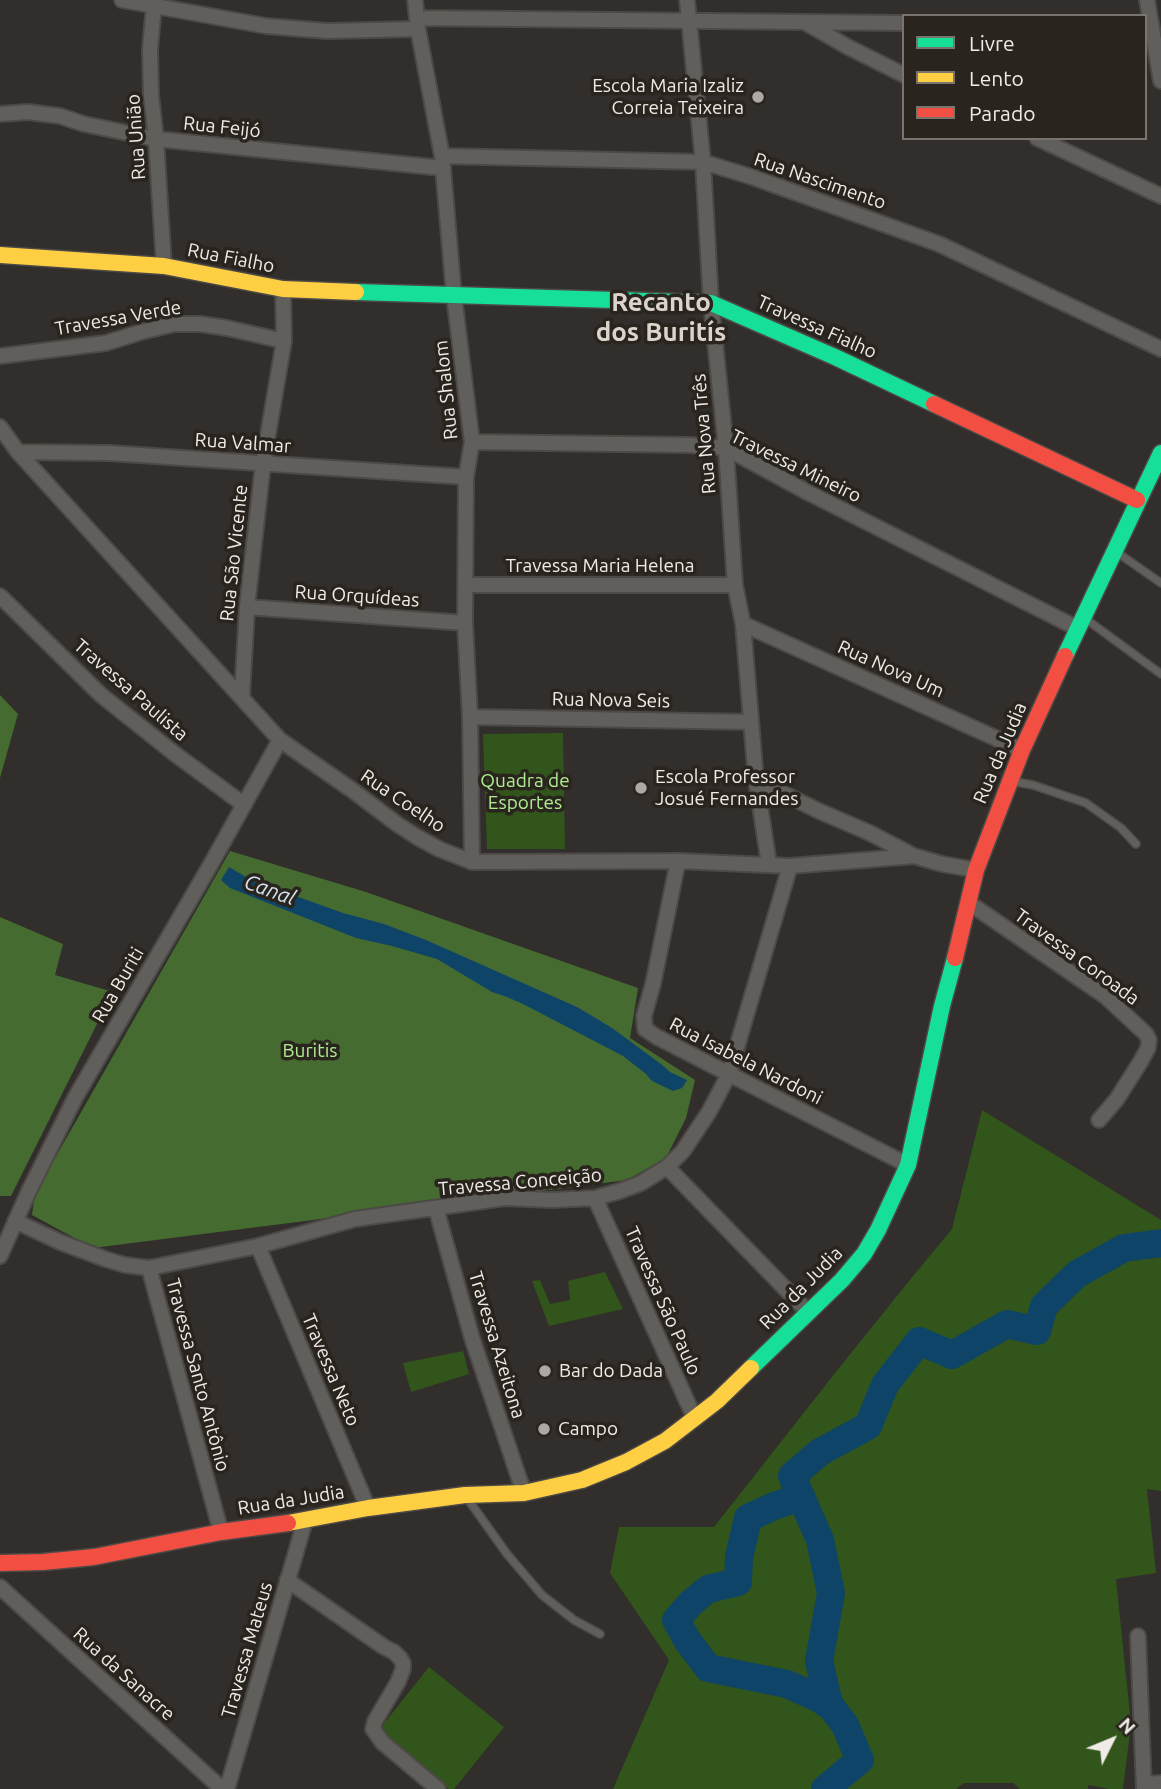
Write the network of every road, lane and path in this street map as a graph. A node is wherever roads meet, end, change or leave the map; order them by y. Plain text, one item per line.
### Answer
1 (415, 0) edge
2 (687, 0) edge
3 (1147, 0) edge
4 (130, 1) edge
5 (154, 5) junction
6 (690, 21) junction
7 (1148, 21) edge
8 (805, 23) junction
9 (902, 23) edge
10 (417, 24) junction
11 (902, 74) edge
12 (1161, 81) edge
13 (0, 114) edge
14 (156, 139) junction
15 (1041, 140) edge
16 (442, 162) junction
17 (702, 162) junction
18 (1161, 196) edge
19 (0, 255) edge
20 (164, 266) junction
21 (283, 289) junction
22 (454, 296) junction
23 (711, 303) junction
24 (284, 341) junction
25 (1161, 349) edge
26 (0, 356) edge
27 (0, 427) edge
28 (472, 442) junction
29 (726, 448) junction
30 (18, 452) junction
31 (1160, 458) edge
32 (262, 464) junction
33 (466, 477) junction
34 (1138, 500) junction
35 (1115, 551) junction
36 (1161, 583) edge
37 (465, 585) junction
38 (735, 585) junction
39 (0, 596) edge
40 (247, 607) junction
41 (1080, 622) junction
42 (465, 623) junction
43 (743, 624) junction
44 (1161, 674) edge
45 (242, 696) junction
46 (470, 717) junction
47 (751, 722) junction
48 (281, 740) junction
49 (1022, 750) junction
50 (756, 780) junction
51 (1010, 781) junction
52 (243, 804) junction
53 (1136, 844) dead end
54 (914, 856) junction
55 (678, 861) junction
56 (472, 862) junction
57 (769, 864) junction
58 (790, 866) junction
59 (976, 870) junction
60 (969, 903) junction
61 (729, 1074) junction
62 (1099, 1120) dead end
63 (908, 1164) junction
64 (667, 1167) junction
65 (595, 1198) junction
66 (436, 1208) junction
67 (15, 1221) junction
68 (258, 1246) junction
69 (0, 1256) edge
70 (149, 1268) junction
71 (808, 1312) junction
72 (695, 1419) junction
73 (524, 1493) junction
74 (465, 1495) junction
75 (368, 1508) junction
76 (305, 1521) junction
77 (221, 1532) junction
78 (0, 1563) edge
79 (287, 1580) junction
80 (0, 1587) edge
81 (600, 1634) dead end
82 (1138, 1636) dead end
83 (1161, 1783) edge
84 (1144, 1786) edge
85 (225, 1789) edge
86 (438, 1789) edge

1 - 10 street, Rua Shalom
2 - 6 street, Rua Nova Três
3 - 7 street
4 - 5 street
5 - 10 street
5 - 14 street, Rua União
6 - 8 street
6 - 10 street
6 - 17 street, Rua Nova Três
7 - 12 street
8 - 9 street
8 - 11 street
10 - 16 street, Rua Shalom
13 - 14 street, Rua Feijó
14 - 16 street, Rua Feijó
14 - 20 street, Rua União
15 - 18 street
16 - 17 street, Rua Nascimento
16 - 22 street, Rua Shalom
17 - 23 street, Rua Nova Três
17 - 25 street, Rua Nascimento
19 - 20 street, Rua Fialho
20 - 21 street, Rua Fialho
21 - 22 street, Rua Fialho
21 - 24 street, Rua São Vicente
22 - 23 street, Travessa Fialho
22 - 28 street, Rua Shalom
23 - 29 street, Rua Nova Três
23 - 34 street, Travessa Fialho
24 - 26 street, Travessa Verde
24 - 32 street, Rua São Vicente
27 - 30 street, Rua Coelho
28 - 29 street, Travessa Mineiro
28 - 33 street, Rua Shalom
29 - 38 street, Rua Nova Três
29 - 41 street, Travessa Mineiro
30 - 32 street, Rua Valmar
30 - 45 street, Rua Coelho
31 - 34 street, Rua da Judia
32 - 33 street, Rua Valmar
32 - 40 street, Rua São Vicente
33 - 37 street, Rua Shalom
34 - 35 street, Rua da Judia
35 - 36 lane
35 - 41 street, Rua da Judia
37 - 38 street, Travessa Maria Helena
37 - 42 street, Rua Shalom
38 - 43 street, Rua Nova Três
39 - 52 street, Travessa Paulista
40 - 42 street, Rua Orquídeas
40 - 45 street, Rua São Vicente
41 - 44 lane
41 - 49 street, Rua da Judia
42 - 46 street, Rua Shalom
43 - 47 street, Rua Nova Três
43 - 49 street, Rua Nova Um
45 - 48 street, Rua Coelho
46 - 47 street, Rua Nova Seis
46 - 56 street, Rua Shalom
47 - 50 street, Rua Nova Três
48 - 52 street, Rua Buriti
48 - 56 street, Rua Coelho
49 - 51 street, Rua da Judia
50 - 54 street
50 - 57 street, Rua Nova Três
51 - 53 lane
51 - 59 street, Rua da Judia
52 - 67 street, Rua Buriti
54 - 58 street, Rua Coelho
54 - 59 street, Rua Coelho
55 - 56 street, Rua Coelho
55 - 57 street, Rua Coelho
55 - 61 street, Rua Isabela Nardoni
57 - 58 street, Rua Coelho
58 - 61 street, Travessa Conceição
59 - 60 street, Rua da Judia
60 - 62 street, Travessa Coroada
60 - 63 street, Rua da Judia
61 - 63 street, Rua Isabela Nardoni
61 - 64 street, Travessa Conceição
63 - 71 street, Rua da Judia
64 - 65 street, Travessa Conceição
64 - 71 street
65 - 66 street, Travessa Conceição
65 - 72 street, Travessa São Paulo
66 - 68 street, Travessa Conceição
66 - 73 street, Travessa Azeitona
67 - 69 street, Rua Buriti
67 - 70 street, Travessa Conceição
68 - 70 street, Travessa Conceição
68 - 75 street, Travessa Neto
70 - 77 street, Travessa Santo Antônio
71 - 72 street, Rua da Judia
72 - 73 street, Rua da Judia
73 - 74 street, Rua da Judia
74 - 75 street, Rua da Judia
74 - 81 lane
75 - 76 street, Rua da Judia
76 - 77 street, Rua da Judia
76 - 79 street, Travessa Mateus
77 - 78 street, Rua da Judia
79 - 85 street, Travessa Mateus
79 - 86 street
80 - 85 street, Rua da Sanacre
82 - 84 street
83 - 84 street

